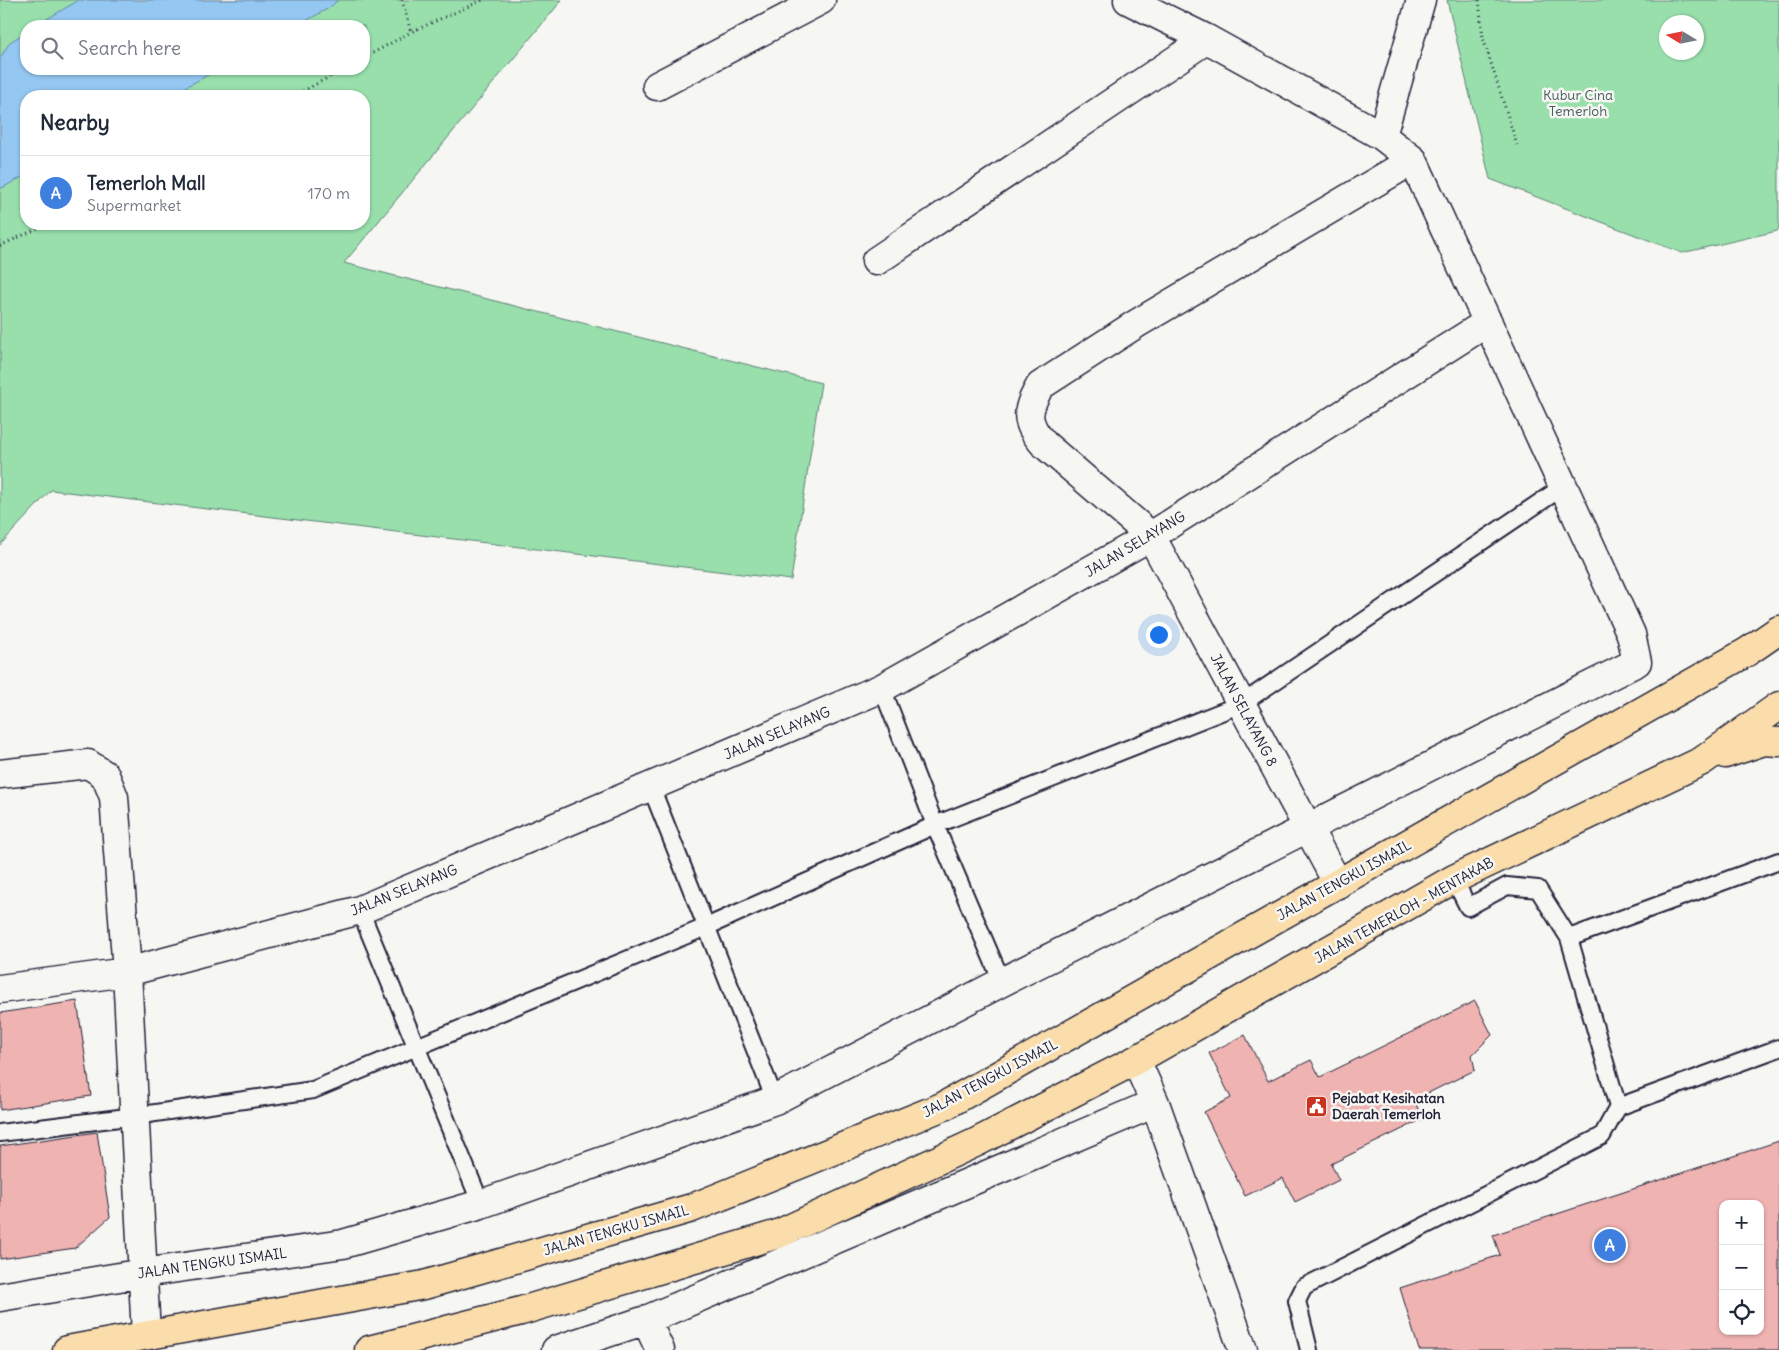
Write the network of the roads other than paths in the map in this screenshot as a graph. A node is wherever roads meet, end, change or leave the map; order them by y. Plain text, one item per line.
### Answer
1 (821, 0) edge
2 (1128, 0) edge
3 (1420, 0) edge
4 (1207, 39) junction
5 (657, 86) dead end
6 (1382, 136) junction
7 (1413, 160) junction
8 (876, 261) dead end
9 (1488, 322) junction
10 (1564, 486) junction
11 (1151, 536) junction
12 (1779, 630) edge
13 (882, 688) junction
14 (1241, 704) junction
15 (1779, 706) edge
16 (1779, 742) edge
17 (1702, 761) junction
18 (0, 774) edge
19 (651, 787) junction
20 (935, 825) junction
21 (1308, 828) junction
22 (1779, 861) edge
23 (1454, 879) junction
24 (1338, 884) junction
25 (360, 910) junction
26 (706, 927) junction
27 (1569, 938) junction
28 (127, 972) junction
29 (1002, 982) junction
30 (0, 989) edge
31 (415, 1047) junction
32 (1779, 1048) edge
33 (1136, 1060) junction
34 (776, 1100) junction
35 (1155, 1103) junction
36 (1618, 1107) junction
37 (135, 1116) junction
38 (0, 1133) edge
39 (481, 1204) junction
40 (143, 1273) junction
41 (0, 1297) edge
42 (646, 1320) junction
43 (146, 1336) junction
44 (67, 1350) edge
45 (369, 1350) edge
46 (556, 1350) edge
47 (660, 1350) edge
48 (1243, 1350) edge
49 (1309, 1350) edge

1 - 5 street
2 - 4 street
3 - 6 street
4 - 6 street
4 - 8 street
6 - 7 street
7 - 9 street
7 - 11 street
9 - 10 street
9 - 11 street, JALAN SELAYANG
10 - 14 lane
10 - 21 street, JALAN TENGKU ISMAIL
11 - 13 street, JALAN SELAYANG
11 - 14 street, JALAN SELAYANG 8
12 - 24 main road, JALAN TENGKU ISMAIL
13 - 19 street, JALAN SELAYANG
13 - 20 lane
14 - 20 lane
14 - 21 street, JALAN SELAYANG 8
15 - 17 main road, JALAN TEMERLOH - MENTAKAB
16 - 17 main road
17 - 23 main road, JALAN TEMERLOH - MENTAKAB
18 - 28 street
19 - 25 street, JALAN SELAYANG
19 - 26 lane
20 - 26 lane
20 - 29 lane
21 - 24 street, JALAN SELAYANG 8
21 - 29 street, JALAN TENGKU ISMAIL
22 - 27 lane
23 - 27 lane
23 - 33 main road, JALAN TEMERLOH - MENTAKAB
24 - 43 main road, JALAN TENGKU ISMAIL
25 - 28 street, JALAN SELAYANG
25 - 31 lane
26 - 31 lane
26 - 34 lane
27 - 36 lane
28 - 30 street, JALAN SELAYANG
28 - 37 street
29 - 34 street, JALAN TENGKU ISMAIL
31 - 37 lane
31 - 39 lane
32 - 36 lane
33 - 35 street
33 - 45 main road
34 - 39 street, JALAN TENGKU ISMAIL
35 - 42 street
35 - 48 street
36 - 49 lane
37 - 38 lane
37 - 40 street
39 - 40 street, JALAN TENGKU ISMAIL
40 - 41 street, JALAN TENGKU ISMAIL
40 - 43 street
42 - 46 street
42 - 47 street
43 - 44 main road, JALAN TENGKU ISMAIL

